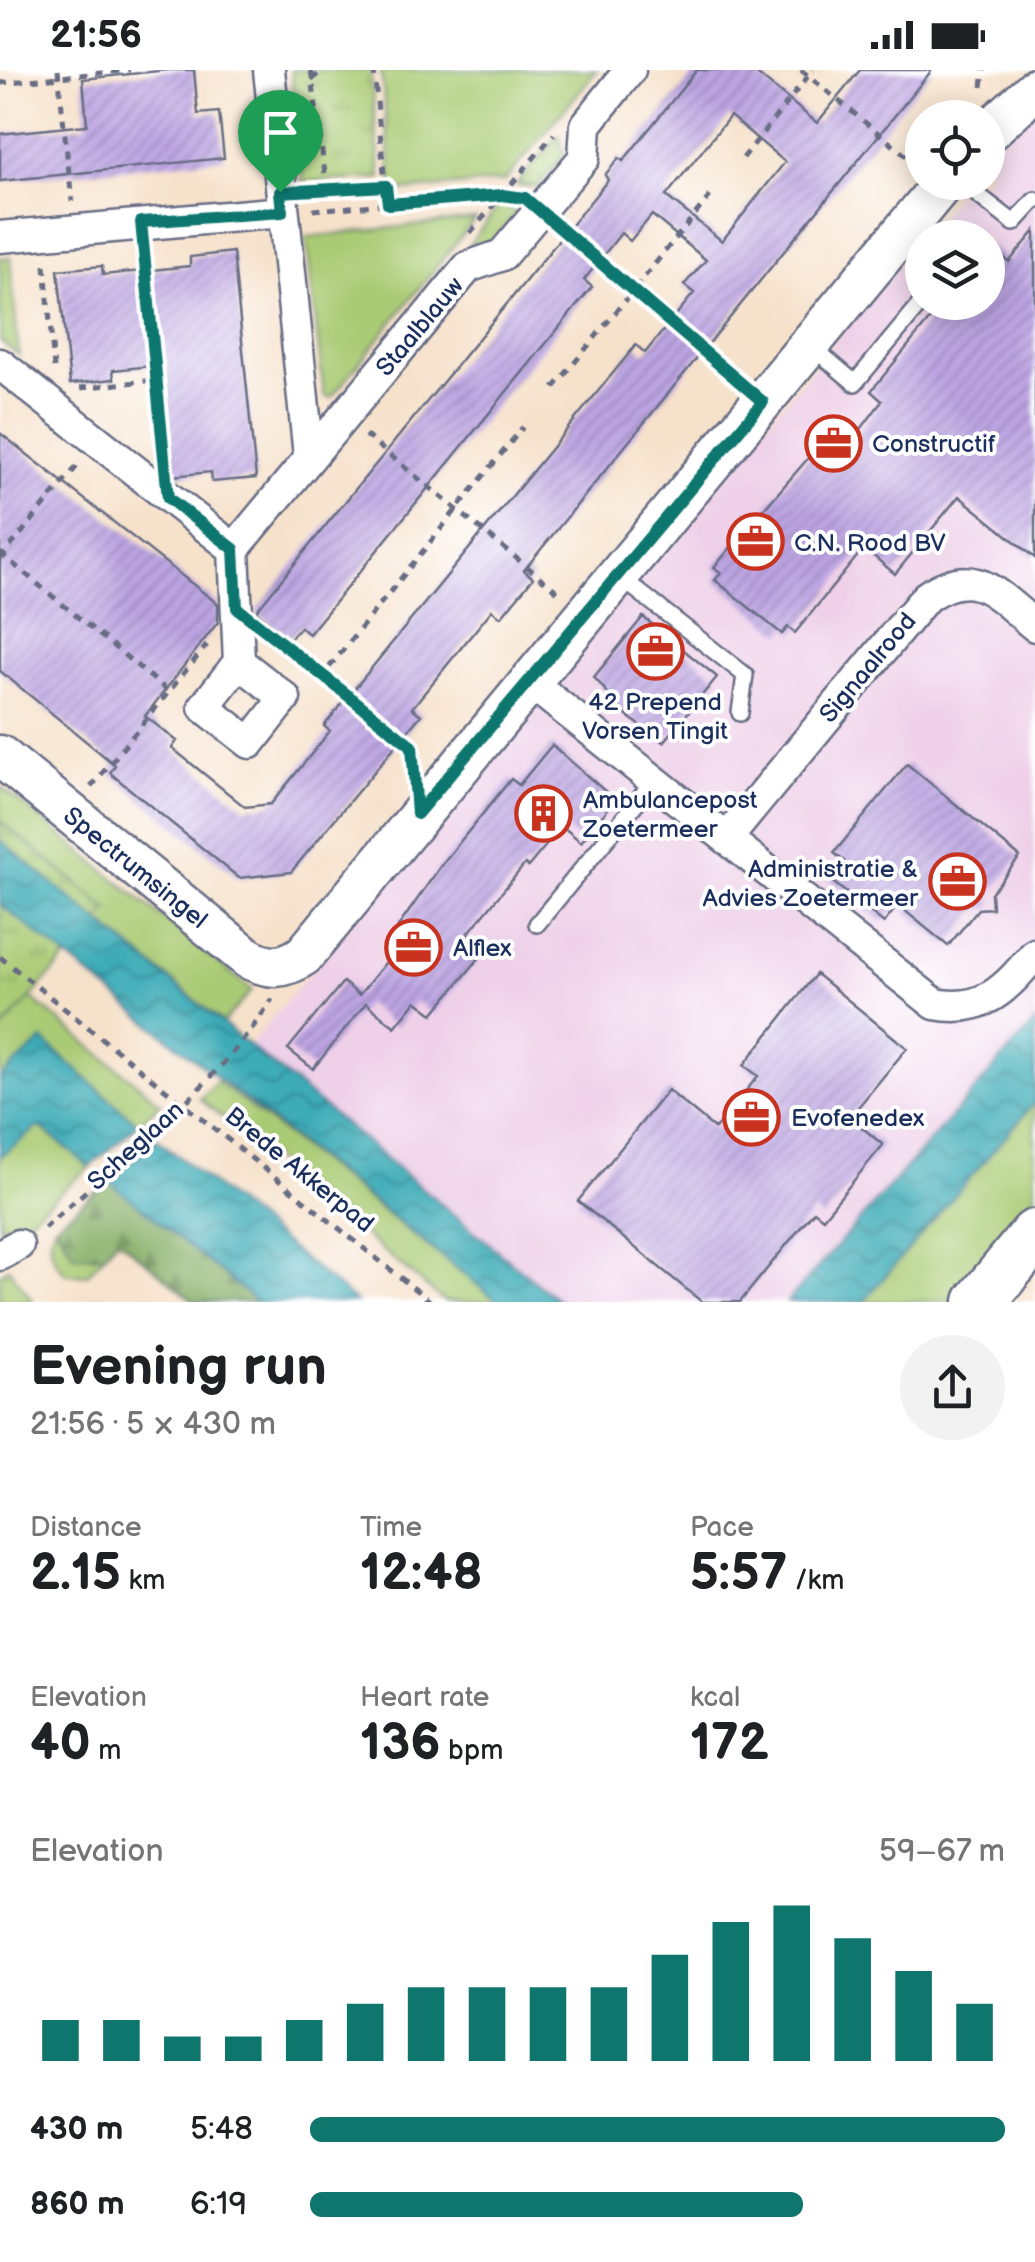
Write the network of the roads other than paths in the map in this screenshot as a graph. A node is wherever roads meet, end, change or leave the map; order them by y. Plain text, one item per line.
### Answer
1 (269, 70) edge
2 (630, 70) edge
3 (1019, 70) edge
4 (1035, 89) edge
5 (1003, 100) edge
6 (1005, 115) edge
7 (933, 200) edge
8 (984, 200) edge
9 (1035, 200) edge
10 (282, 202) junction
11 (0, 237) edge
12 (907, 320) edge
13 (810, 345) junction
14 (0, 364) edge
15 (309, 456) junction
16 (234, 549) junction
17 (620, 576) junction
18 (1035, 626) edge
19 (239, 662) dead end
20 (532, 683) junction
21 (740, 713) dead end
22 (0, 756) edge
23 (654, 782) junction
24 (728, 837) junction
25 (536, 924) dead end
26 (1035, 954) edge
27 (1035, 1235) edge
28 (980, 1302) edge

1 - 10 street
2 - 15 street, Staalblauw
3 - 5 street
4 - 6 street
7 - 13 street
8 - 9 lane
10 - 11 street
10 - 15 street
12 - 13 lane
13 - 17 street
14 - 16 street
15 - 16 street, Staalblauw
16 - 19 street
17 - 20 street
17 - 21 lane
18 - 24 street, Signaalrood
20 - 22 street, Spectrumsingel
20 - 23 street
23 - 24 street
23 - 25 lane
24 - 26 street
27 - 28 main road

